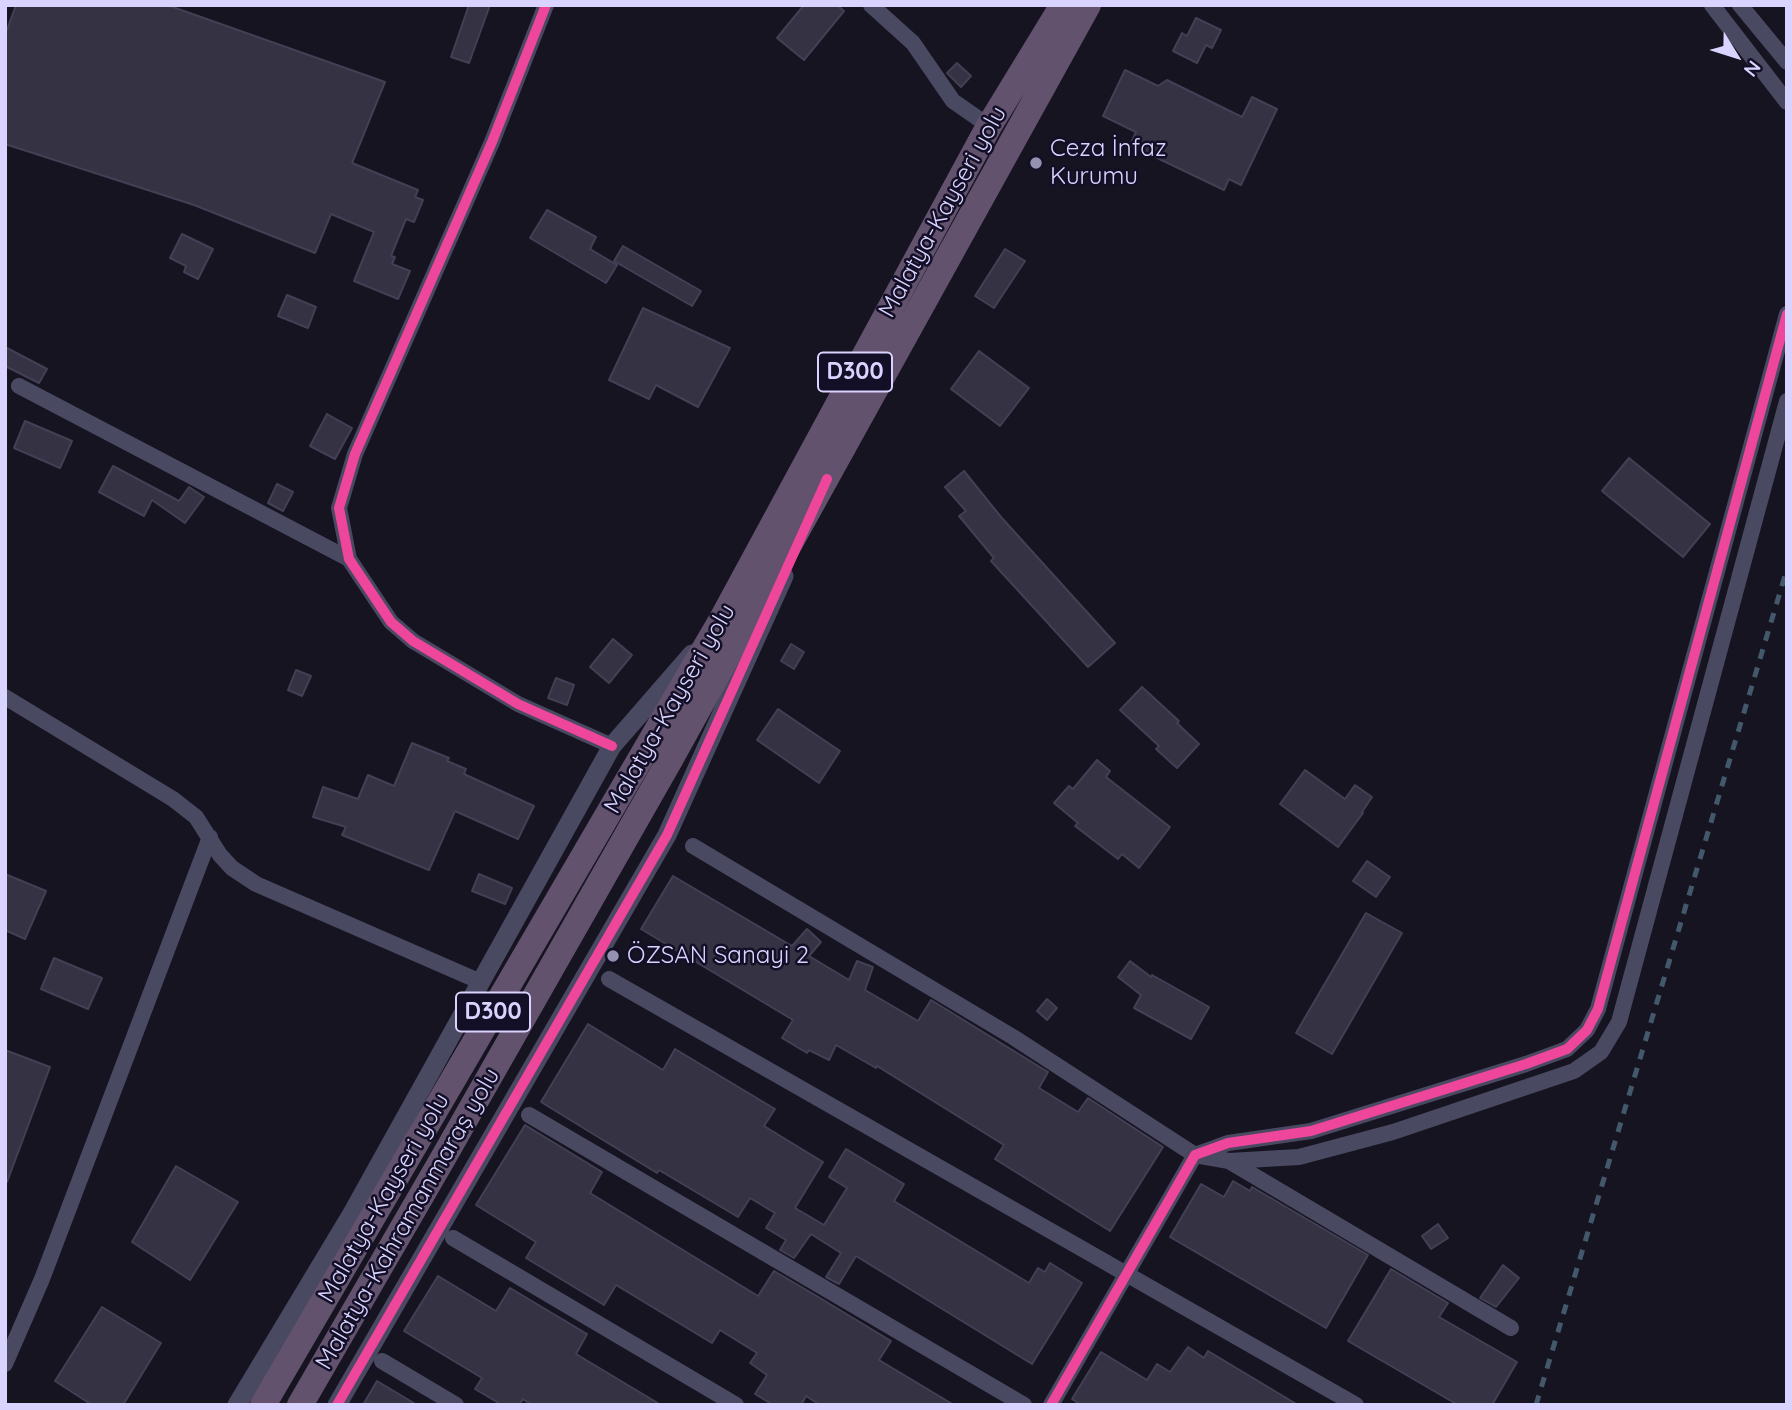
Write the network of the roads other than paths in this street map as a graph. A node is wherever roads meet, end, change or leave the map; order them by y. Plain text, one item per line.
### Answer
1 (546, 5) edge
2 (871, 5) edge
3 (1049, 5) edge
4 (1712, 5) edge
5 (1740, 5) edge
6 (1080, 9) edge
7 (1787, 62) edge
8 (1787, 103) edge
9 (989, 126) junction
10 (1787, 314) edge
11 (19, 386) dead end
12 (1787, 401) edge
13 (827, 480) junction
14 (349, 559) junction
15 (722, 619) junction
16 (5, 697) edge
17 (612, 746) junction
18 (210, 837) junction
19 (693, 846) dead end
20 (609, 979) dead end
21 (481, 982) junction
22 (529, 1115) dead end
23 (1195, 1155) junction
24 (1229, 1160) junction
25 (453, 1238) dead end
26 (1126, 1273) junction
27 (1511, 1328) dead end
28 (382, 1360) dead end
29 (5, 1364) edge
30 (237, 1405) edge
31 (263, 1405) edge
32 (300, 1405) edge
33 (337, 1405) edge
34 (456, 1405) edge
35 (736, 1405) edge
36 (1024, 1405) edge
37 (1051, 1405) edge
38 (1356, 1405) edge

1 - 14 street
2 - 9 street
3 - 9 highway
4 - 8 street
5 - 7 street
6 - 9 highway, Malatya-Kayseri yolu / D300
6 - 13 highway, Malatya-Kahramanmaraş yolu / D300
9 - 15 highway, Malatya-Kayseri yolu / D300
10 - 23 street
11 - 14 street
12 - 24 street
13 - 32 highway, Malatya-Kahramanmaraş yolu / D300
13 - 33 street
14 - 17 street
15 - 17 street
15 - 31 highway, Malatya-Kayseri yolu / D300
16 - 18 street
17 - 21 street
18 - 21 street
18 - 29 street
19 - 23 street
20 - 26 street
21 - 30 street
22 - 36 street
23 - 24 street
23 - 26 street
24 - 27 street
25 - 35 street
26 - 37 street
26 - 38 street
28 - 34 street

